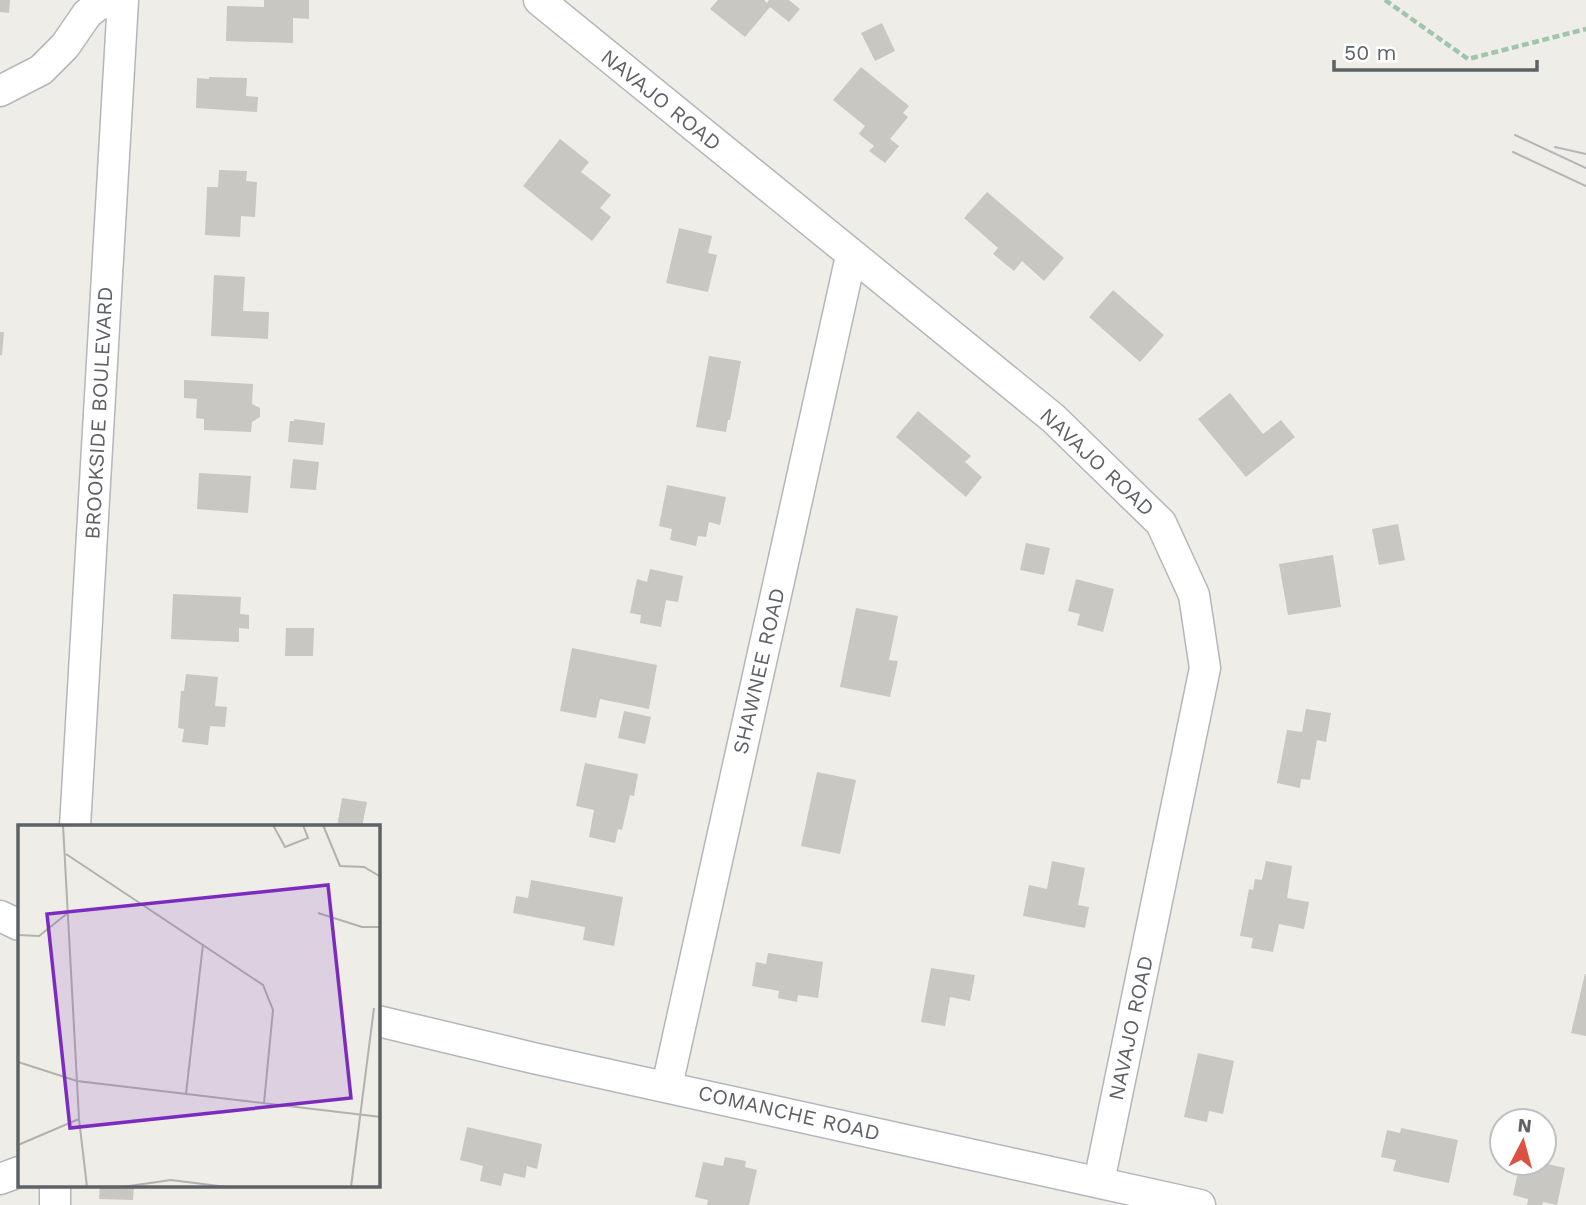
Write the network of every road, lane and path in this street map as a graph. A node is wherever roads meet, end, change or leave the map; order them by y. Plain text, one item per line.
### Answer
1 (117, 0) edge
2 (123, 0) edge
3 (539, 0) edge
4 (1385, 1) edge
5 (1586, 29) edge
6 (0, 91) edge
7 (852, 256) junction
8 (75, 825) edge
9 (0, 916) edge
10 (18, 925) edge
11 (380, 1021) edge
12 (667, 1086) junction
13 (18, 1172) edge
14 (0, 1179) edge
15 (1099, 1182) junction
16 (1200, 1205) edge

1 - 6 street
2 - 8 street, BROOKSIDE BOULEVARD
3 - 7 street, NAVAJO ROAD
4 - 5 path
7 - 12 street, SHAWNEE ROAD
7 - 15 street, NAVAJO ROAD
9 - 10 street
11 - 12 street, COMANCHE ROAD
12 - 15 street, COMANCHE ROAD
13 - 14 street
15 - 16 street, COMANCHE ROAD

